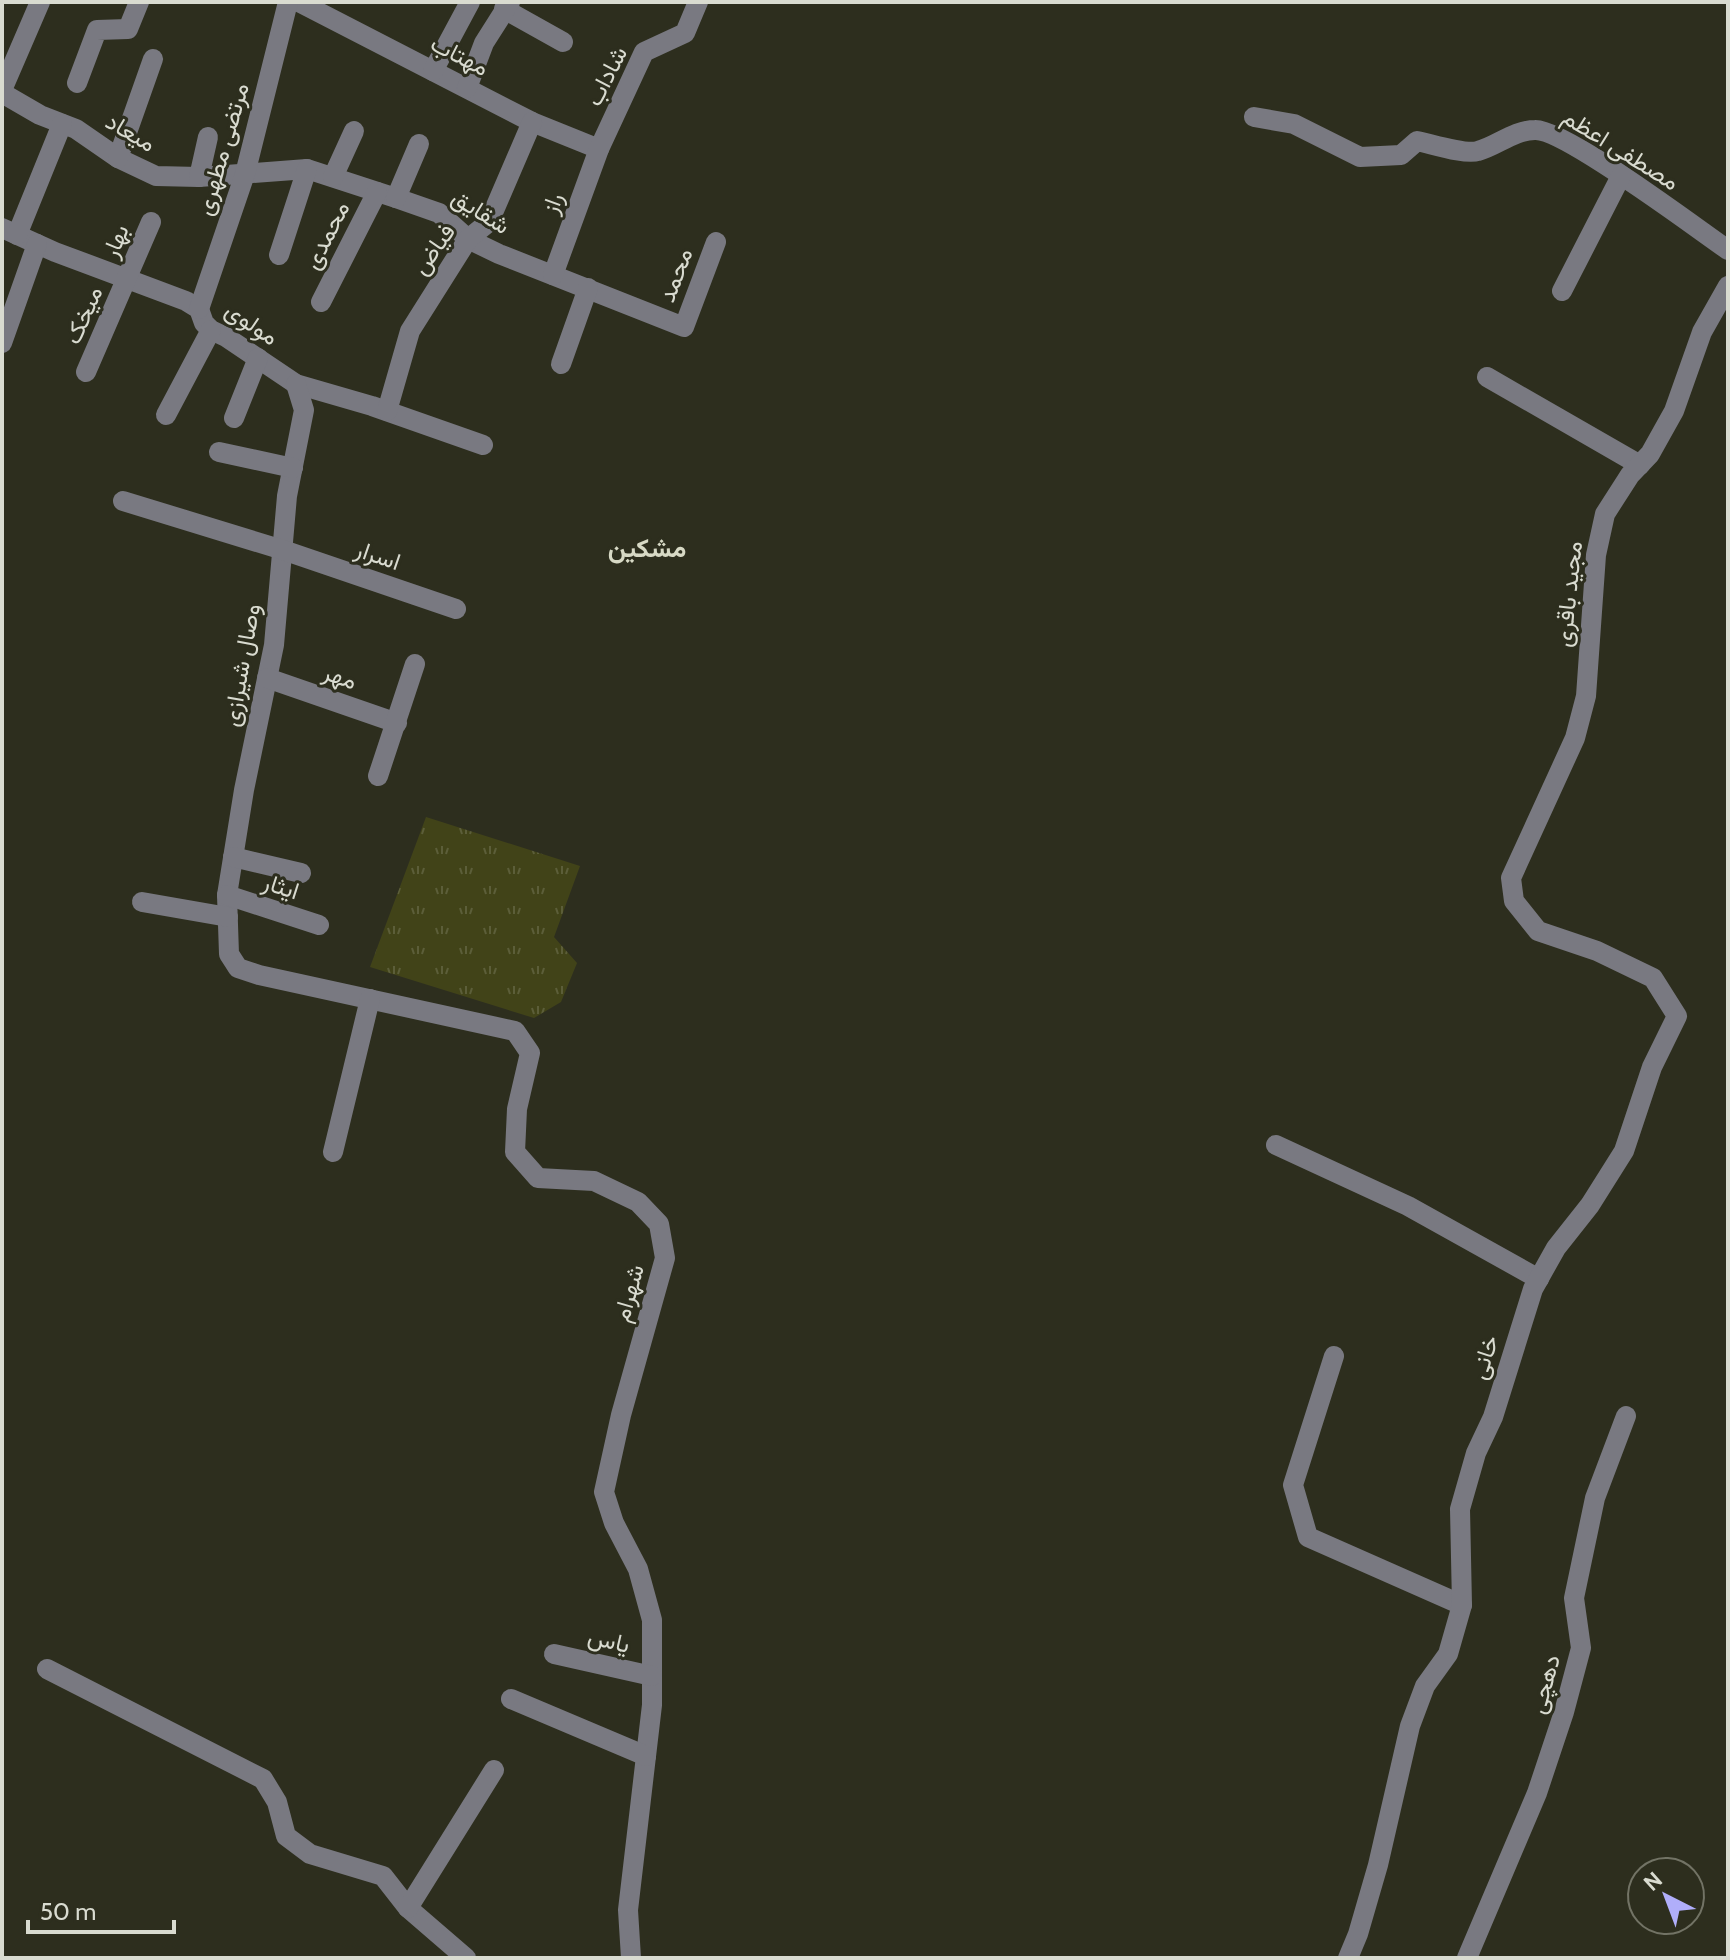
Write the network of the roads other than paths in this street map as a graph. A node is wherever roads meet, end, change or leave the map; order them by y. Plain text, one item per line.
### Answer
1 (40, 2) edge
2 (139, 2) edge
3 (288, 2) edge
4 (299, 2) edge
5 (470, 2) edge
6 (698, 2) edge
7 (507, 5) edge
8 (332, 10) edge
9 (563, 42) dead end
10 (153, 59) dead end
11 (433, 71) junction
12 (77, 83) dead end
13 (467, 88) junction
14 (2, 92) edge
15 (1254, 117) dead end
16 (532, 122) junction
17 (62, 124) junction
18 (354, 131) dead end
19 (208, 137) dead end
20 (419, 144) dead end
21 (599, 149) junction
22 (118, 158) junction
23 (307, 169) junction
24 (245, 174) junction
25 (1621, 176) junction
26 (199, 177) junction
27 (333, 177) junction
28 (386, 195) junction
29 (151, 222) dead end
30 (10, 232) edge
31 (468, 239) junction
32 (716, 242) dead end
33 (37, 244) junction
34 (1728, 250) edge
35 (279, 255) dead end
36 (553, 275) junction
37 (128, 279) junction
38 (1728, 286) edge
39 (588, 288) junction
40 (1562, 291) dead end
41 (321, 302) dead end
42 (199, 309) junction
43 (684, 327) joint
44 (211, 330) junction
45 (2, 343) edge
46 (258, 358) junction
47 (561, 364) dead end
48 (86, 372) dead end
49 (1487, 377) dead end
50 (296, 384) junction
51 (387, 411) junction
52 (166, 415) dead end
53 (234, 418) dead end
54 (483, 445) dead end
55 (219, 452) dead end
56 (1640, 465) junction
57 (293, 468) junction
58 (123, 501) dead end
59 (283, 550) junction
60 (456, 609) dead end
61 (415, 664) dead end
62 (267, 678) junction
63 (397, 723) junction
64 (378, 776) dead end
65 (233, 857) junction
66 (301, 873) dead end
67 (1511, 878) joint
68 (227, 895) junction
69 (142, 902) dead end
70 (228, 917) junction
71 (319, 925) dead end
72 (229, 954) joint
73 (370, 999) junction
74 (1276, 1145) dead end
75 (333, 1152) dead end
76 (1539, 1279) junction
77 (1334, 1356) dead end
78 (1626, 1416) dead end
79 (1462, 1605) junction
80 (554, 1654) dead end
81 (47, 1669) dead end
82 (652, 1676) junction
83 (511, 1699) dead end
84 (646, 1756) junction
85 (494, 1770) dead end
86 (408, 1908) junction
87 (466, 1958) edge
88 (631, 1958) edge
89 (1348, 1958) edge
90 (1467, 1958) edge

1 - 14 street
2 - 12 street
3 - 24 street, مرتضی مطهری
4 - 8 street, مهتاب
5 - 11 street
6 - 21 street, شاداب
7 - 9 street
7 - 13 street
8 - 11 street, مهتاب
10 - 22 street
11 - 13 street, مهتاب
13 - 16 street, مهتاب
14 - 17 street, میعاد
15 - 25 street, مصطفی اعظم
16 - 21 street, مهتاب
16 - 31 street, فیاض
17 - 22 street, میعاد
17 - 30 street
18 - 27 street
19 - 26 street
20 - 28 street, محمدی
21 - 36 street, راز
22 - 26 street, میعاد
23 - 24 street, شقایق
23 - 27 street, شقایق
23 - 35 street
24 - 26 street, میعاد
24 - 42 street, مرتضی مطهری
25 - 34 street, مصطفی اعظم
25 - 40 street
27 - 28 street, شقایق
28 - 31 street, شقایق
28 - 41 street, محمدی
29 - 37 street, بهار
30 - 33 street, مولوی
31 - 36 street, شقایق
31 - 51 street, فیاض
32 - 43 street, محمد
33 - 37 street, مولوی
33 - 45 street
36 - 39 street, شقایق
37 - 42 street, مولوی
37 - 48 street, میخک
38 - 56 street, مجید باقری
39 - 43 street, شقایق
39 - 47 street
42 - 44 street, مولوی
44 - 46 street, مولوی
44 - 52 street
46 - 50 street, مولوی
46 - 53 street
49 - 56 street
50 - 51 street, مولوی
50 - 57 street, وصال شیرازی
51 - 54 street, مولوی
55 - 57 street
56 - 67 street, مجید باقری
57 - 59 street, وصال شیرازی
58 - 59 street, اسرار
59 - 60 street, اسرار
59 - 62 street, وصال شیرازی
61 - 63 street
62 - 63 street, مهر
62 - 65 street, وصال شیرازی
63 - 64 street
65 - 66 street
65 - 68 street, وصال شیرازی
67 - 76 street, خانی
68 - 70 street, وصال شیرازی
68 - 71 street, ایثار
69 - 70 street
70 - 72 street, وصال شیرازی
72 - 73 street, شهرام
73 - 75 street
73 - 82 street, شهرام
74 - 76 street
76 - 79 street, خانی
77 - 79 street
78 - 90 street, دهچی
79 - 89 street, خانی
80 - 82 street, یاس
81 - 86 street
82 - 84 street, شهرام
83 - 84 street
84 - 88 street, شهرام
85 - 86 street
86 - 87 street

